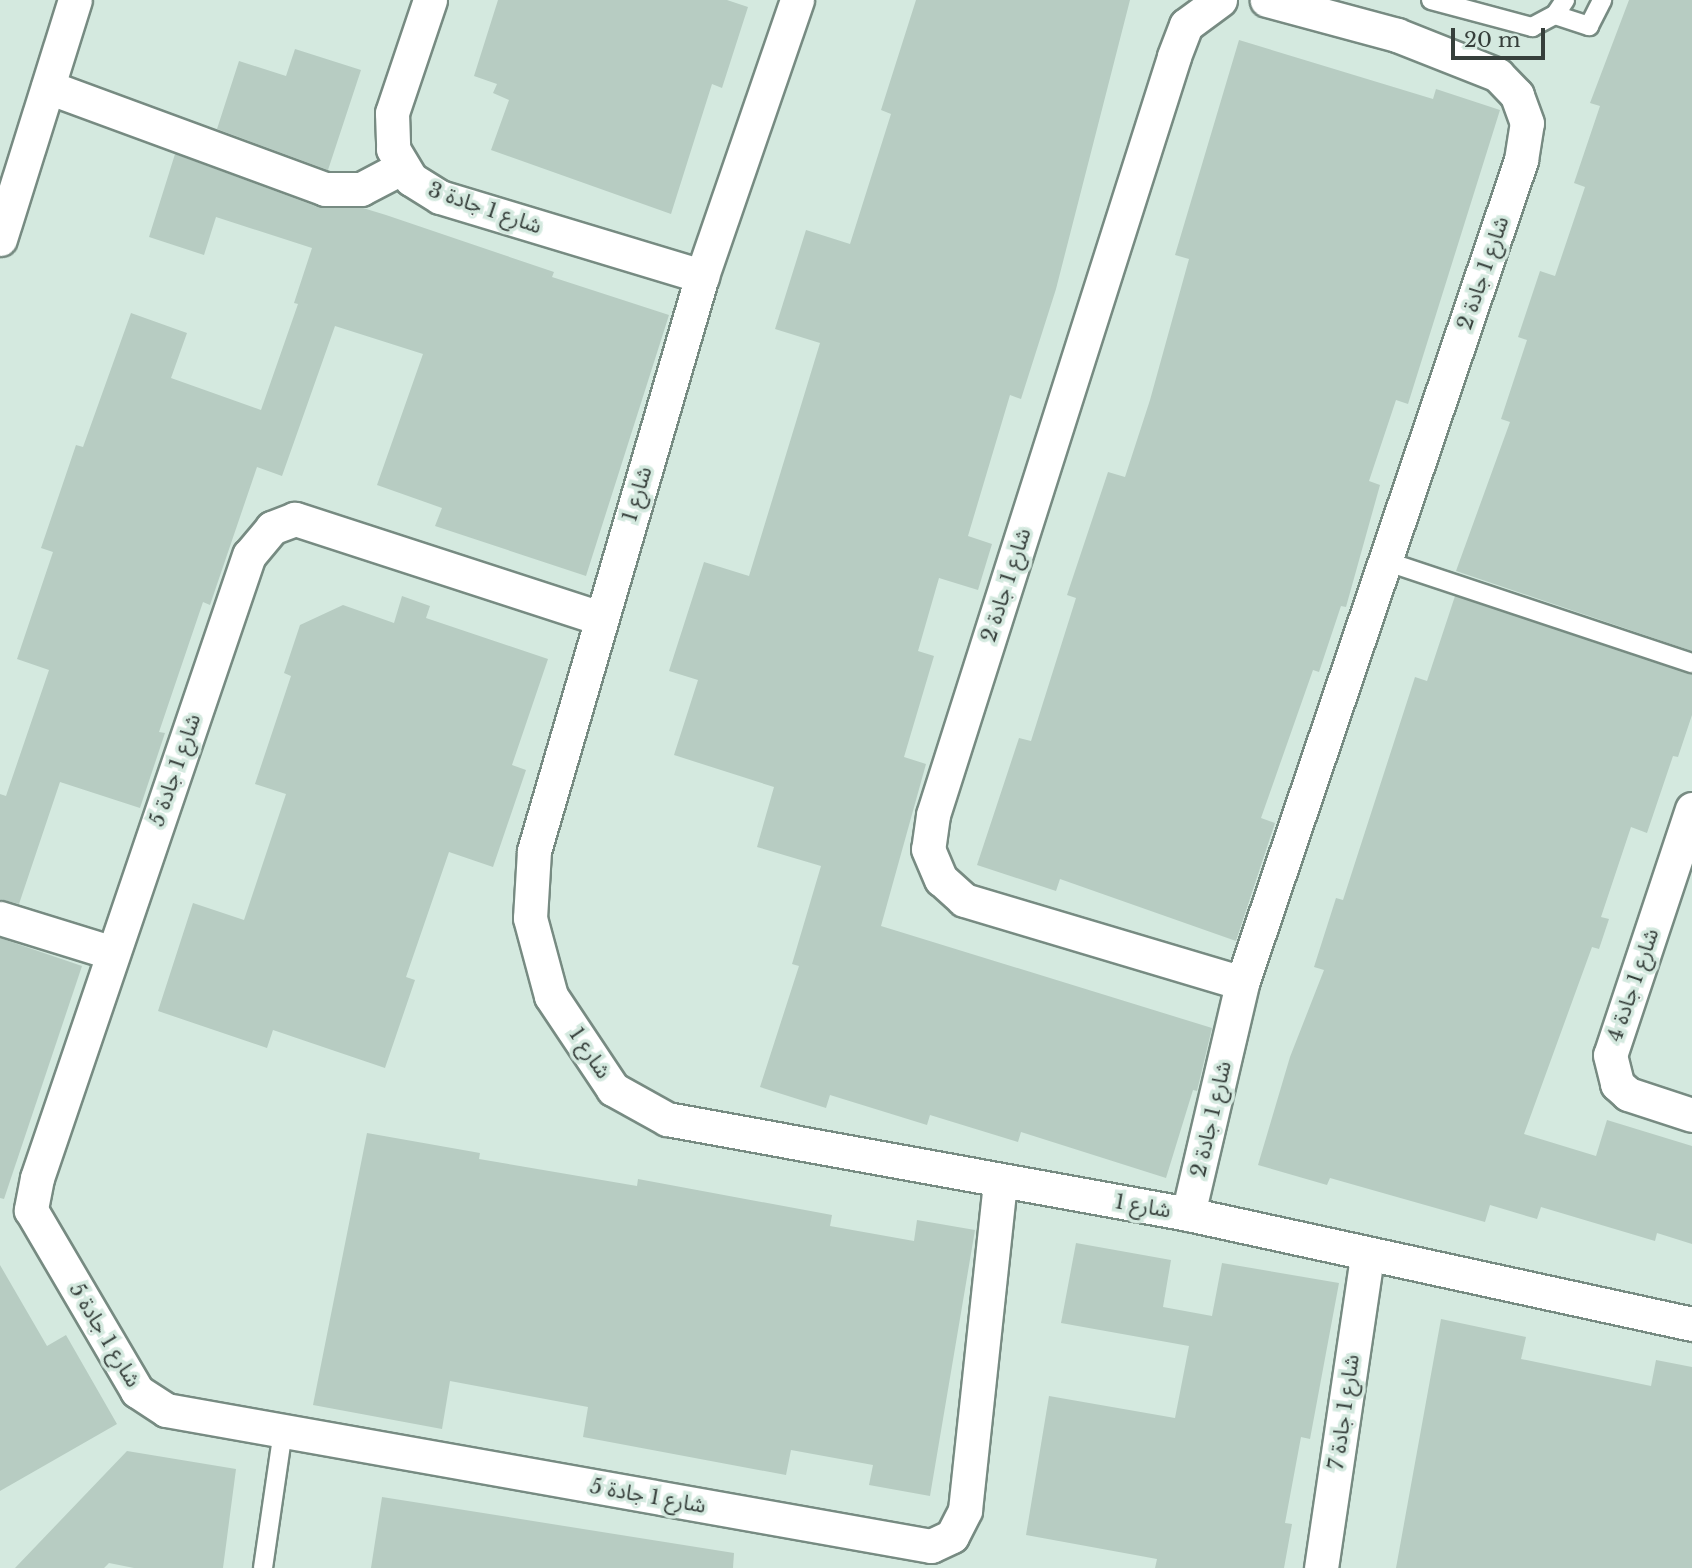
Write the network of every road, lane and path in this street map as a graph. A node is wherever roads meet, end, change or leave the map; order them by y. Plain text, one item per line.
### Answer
1 (75, 0) edge
2 (430, 0) edge
3 (797, 0) edge
4 (1220, 0) edge
5 (1267, 0) edge
6 (1431, 0) edge
7 (1602, 0) edge
8 (1560, 7) edge
9 (48, 87) junction
10 (401, 168) junction
11 (0, 239) edge
12 (702, 276) junction
13 (1385, 561) junction
14 (600, 618) junction
15 (1692, 663) edge
16 (1692, 809) edge
17 (0, 918) edge
18 (113, 953) junction
19 (1242, 984) junction
20 (1692, 1115) edge
21 (1000, 1182) junction
22 (1188, 1214) junction
23 (1367, 1256) junction
24 (1692, 1324) edge
25 (283, 1431) junction
26 (263, 1568) edge
27 (1321, 1568) edge

1 - 9 street
2 - 10 street
3 - 12 street, شارع 1
4 - 19 street, شارع 1 جادة 2
5 - 13 street, شارع 1 جادة 2
6 - 8 lane
7 - 8 lane
9 - 10 street
9 - 11 street
10 - 12 street, شارع 1 جادة 3
12 - 14 street, شارع 1
13 - 15 lane
13 - 19 street, شارع 1 جادة 2
14 - 18 street, شارع 1 جادة 5
14 - 21 street, شارع 1
16 - 20 street, شارع 1 جادة 4
17 - 18 street
18 - 25 street, شارع 1 جادة 5
19 - 22 street, شارع 1 جادة 2
21 - 22 street, شارع 1
21 - 25 street, شارع 1 جادة 5
22 - 23 street, شارع 1
23 - 24 street, شارع 1
23 - 27 street, شارع 1 جادة 7
25 - 26 lane

